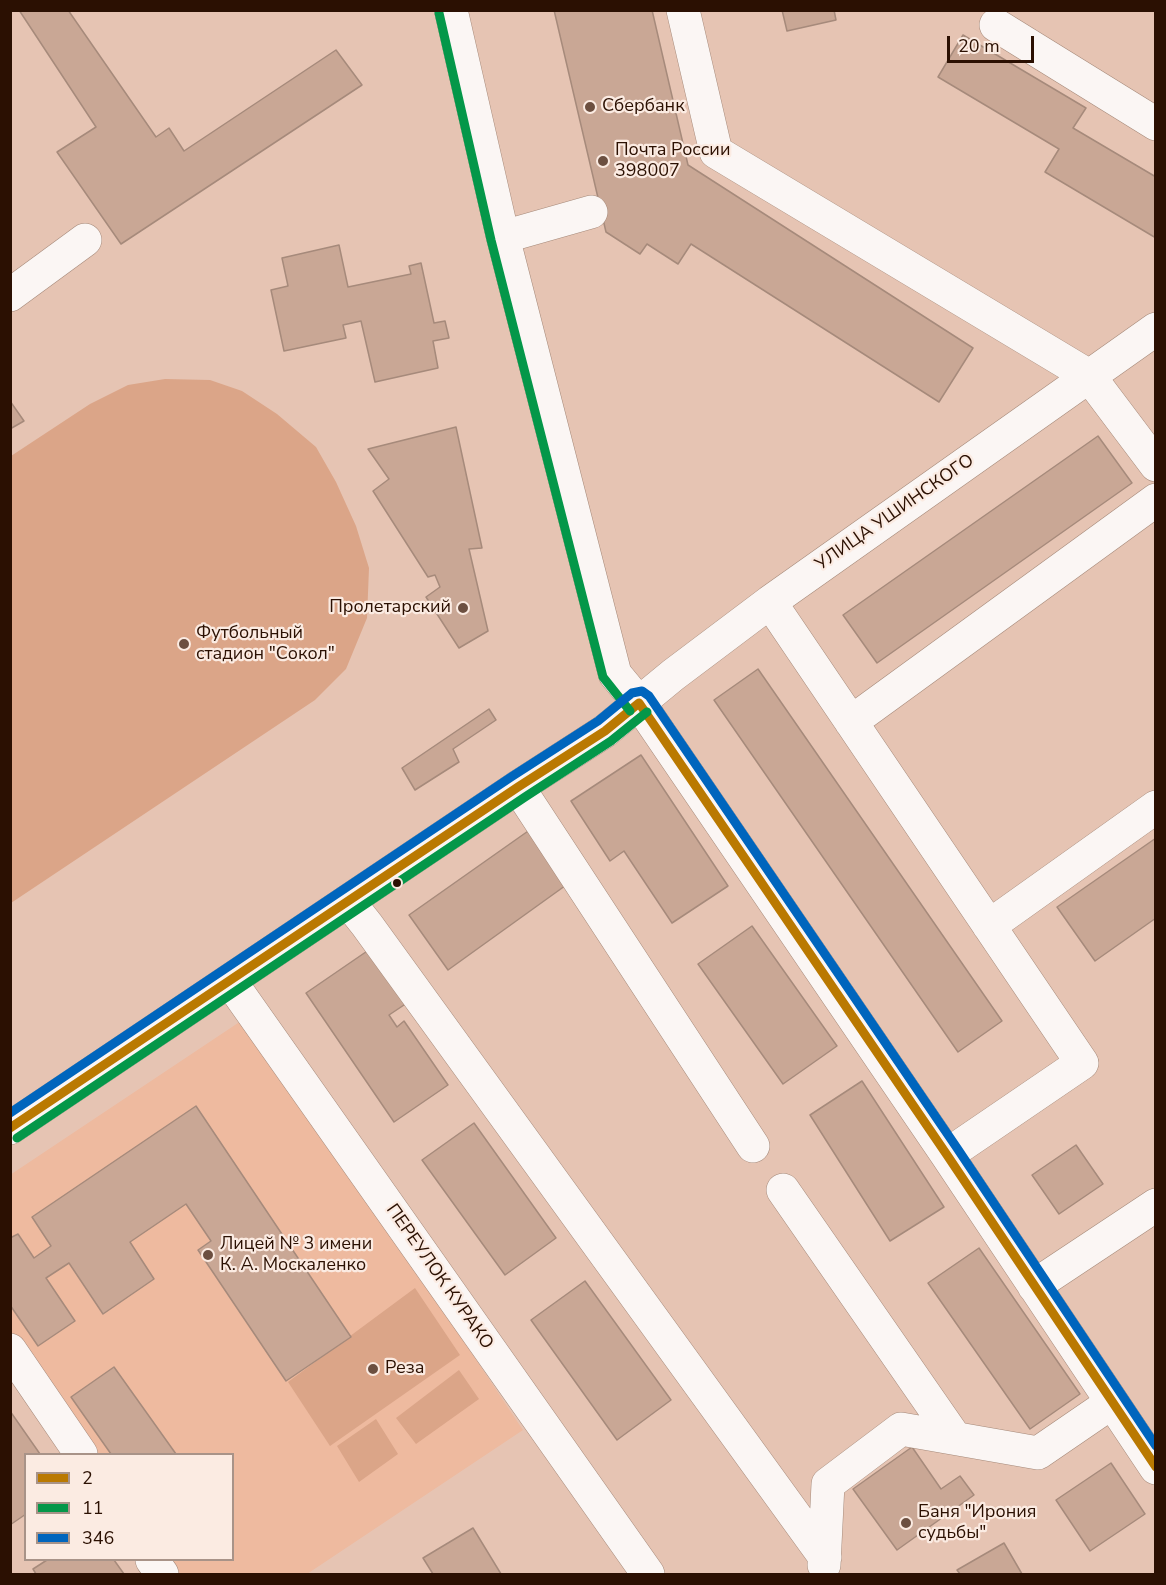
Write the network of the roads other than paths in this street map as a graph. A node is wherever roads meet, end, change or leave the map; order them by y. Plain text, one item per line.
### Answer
1 (452, 10) edge
2 (682, 10) edge
3 (996, 25) dead end
4 (1155, 124) edge
5 (591, 212) dead end
6 (503, 237) junction
7 (86, 240) dead end
8 (10, 295) edge
9 (1155, 329) edge
10 (1089, 376) junction
11 (1155, 465) edge
12 (1155, 500) edge
13 (770, 602) junction
14 (639, 703) junction
15 (851, 722) junction
16 (518, 787) junction
17 (1155, 807) edge
18 (348, 901) junction
19 (989, 926) junction
20 (230, 981) junction
21 (10, 1128) edge
22 (753, 1146) dead end
23 (946, 1155) junction
24 (783, 1190) dead end
25 (1155, 1205) edge
26 (1034, 1286) junction
27 (10, 1350) edge
28 (1111, 1403) junction
29 (955, 1438) junction
30 (80, 1453) edge
31 (1155, 1468) edge
32 (153, 1561) edge
33 (824, 1566) edge
34 (162, 1575) edge
35 (648, 1575) edge

1 - 6 street
2 - 10 street
3 - 4 street
5 - 6 street
6 - 14 street
7 - 8 street
9 - 10 street, УЛИЦА УШИНСКОГО
10 - 11 street
10 - 13 street, УЛИЦА УШИНСКОГО
12 - 15 street
13 - 14 street, УЛИЦА УШИНСКОГО
13 - 15 street
14 - 16 street, УЛИЦА УШИНСКОГО
14 - 23 street
15 - 19 street
16 - 18 street, УЛИЦА УШИНСКОГО
16 - 22 street
17 - 19 street
18 - 20 street, УЛИЦА УШИНСКОГО
18 - 33 street
19 - 23 street
20 - 21 street, УЛИЦА УШИНСКОГО
20 - 35 street, ПЕРЕУЛОК КУРАКО
23 - 26 street
24 - 29 street
25 - 26 street
26 - 28 street
27 - 30 street
28 - 29 street
28 - 31 street
29 - 33 street
32 - 34 street

